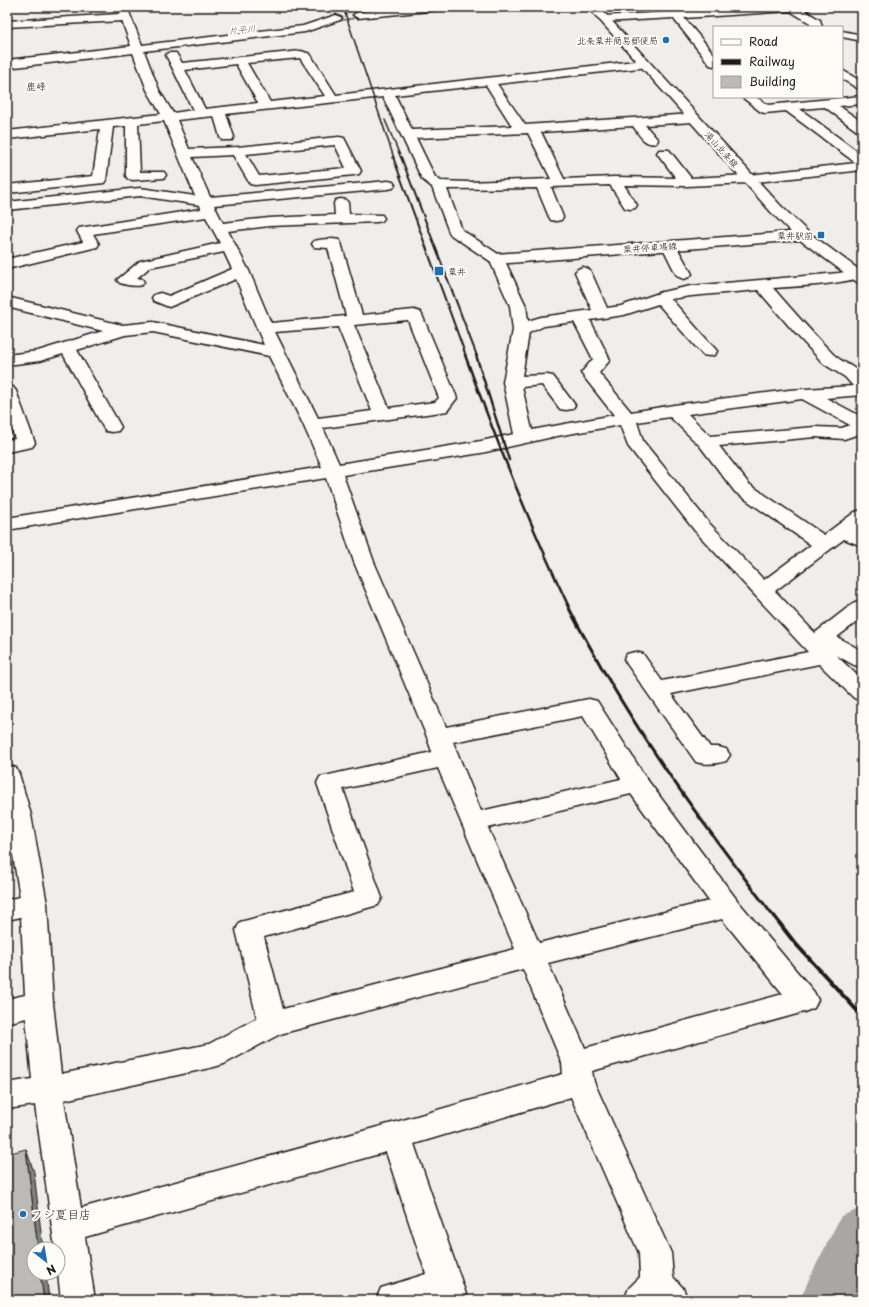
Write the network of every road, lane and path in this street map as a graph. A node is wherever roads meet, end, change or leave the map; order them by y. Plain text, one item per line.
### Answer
1 (440, 7) edge
2 (593, 7) edge
3 (792, 7) edge
4 (806, 7) edge
5 (123, 12) edge
6 (680, 12) edge
7 (358, 15) dead end
8 (336, 18) dead end
9 (604, 19) junction
10 (7, 24) edge
11 (816, 26) edge
12 (862, 30) edge
13 (843, 31) edge
14 (843, 34) edge
15 (862, 38) edge
16 (245, 41) dead end
17 (292, 43) dead end
18 (137, 50) junction
19 (170, 50) dead end
20 (301, 54) junction
21 (256, 58) junction
22 (239, 60) junction
23 (713, 61) edge
24 (7, 64) edge
25 (644, 64) junction
26 (178, 66) junction
27 (851, 77) edge
28 (490, 82) junction
29 (862, 87) edge
30 (326, 88) junction
31 (388, 94) junction
32 (260, 95) junction
33 (749, 98) edge
34 (333, 99) junction
35 (862, 100) edge
36 (827, 103) junction
37 (266, 106) junction
38 (789, 107) junction
39 (198, 108) junction
40 (219, 112) junction
41 (169, 117) junction
42 (693, 118) junction
43 (132, 121) junction
44 (636, 122) junction
45 (107, 124) junction
46 (862, 128) edge
47 (527, 129) junction
48 (407, 134) junction
49 (7, 135) edge
50 (227, 137) dead end
51 (650, 140) dead end
52 (237, 151) junction
53 (184, 153) junction
54 (664, 153) dead end
55 (862, 161) edge
56 (862, 166) edge
57 (159, 175) dead end
58 (748, 179) junction
59 (614, 181) junction
60 (559, 182) junction
61 (687, 182) junction
62 (542, 183) junction
63 (388, 185) dead end
64 (438, 185) junction
65 (7, 189) edge
66 (325, 204) dead end
67 (630, 205) dead end
68 (7, 206) edge
69 (207, 207) junction
70 (556, 216) dead end
71 (377, 218) dead end
72 (342, 219) junction
73 (219, 228) junction
74 (803, 235) junction
75 (319, 244) dead end
76 (229, 246) junction
77 (669, 246) junction
78 (496, 259) junction
79 (7, 264) edge
80 (241, 271) junction
81 (583, 272) dead end
82 (860, 272) edge
83 (684, 274) dead end
84 (136, 282) dead end
85 (762, 285) junction
86 (160, 298) dead end
87 (661, 298) junction
88 (7, 302) edge
89 (602, 314) junction
90 (580, 318) junction
91 (350, 320) junction
92 (266, 328) junction
93 (123, 330) junction
94 (521, 330) junction
95 (68, 348) junction
96 (709, 351) dead end
97 (276, 352) junction
98 (7, 360) edge
99 (512, 382) junction
100 (862, 385) edge
101 (862, 390) edge
102 (7, 391) edge
103 (802, 393) junction
104 (566, 404) dead end
105 (674, 410) junction
106 (383, 415) junction
107 (627, 419) junction
108 (312, 424) junction
109 (862, 425) edge
110 (112, 427) dead end
111 (524, 437) junction
112 (706, 442) junction
113 (7, 446) edge
114 (333, 472) junction
115 (862, 516) edge
116 (7, 524) edge
117 (842, 530) junction
118 (862, 540) edge
119 (823, 544) junction
120 (762, 591) junction
121 (862, 608) edge
122 (824, 656) junction
123 (635, 659) dead end
124 (862, 660) edge
125 (656, 690) junction
126 (862, 693) edge
127 (442, 748) junction
128 (718, 755) dead end
129 (7, 774) edge
130 (637, 784) junction
131 (13, 816) edge
132 (473, 822) junction
133 (34, 904) junction
134 (728, 907) junction
135 (7, 910) edge
136 (531, 956) junction
137 (39, 1003) junction
138 (7, 1011) edge
139 (273, 1024) junction
140 (578, 1072) junction
141 (48, 1090) junction
142 (7, 1096) edge
143 (396, 1136) junction
144 (68, 1227) junction
145 (449, 1292) edge
146 (656, 1294) edge
147 (78, 1300) edge
148 (393, 1300) edge

1 - 7 street
2 - 9 street, 湯山北条線
3 - 4 street
3 - 6 street
3 - 11 street
5 - 10 street
5 - 18 street
6 - 9 street
6 - 23 street
8 - 18 street
9 - 25 street, 湯山北条線
12 - 13 street
14 - 15 street
16 - 21 street
17 - 20 street
18 - 24 street
18 - 41 street
19 - 26 street
20 - 21 street
20 - 30 street
21 - 22 street
22 - 26 street
22 - 32 street
25 - 28 street
25 - 42 street, 湯山北条線
26 - 39 street
27 - 29 street
28 - 31 street
28 - 47 street
30 - 32 street
30 - 34 street
31 - 34 street
31 - 48 street
32 - 37 street
32 - 39 street
33 - 38 street
34 - 37 street
35 - 36 street
36 - 38 street
36 - 46 street
37 - 40 street
38 - 55 street
39 - 40 street
39 - 41 street
40 - 50 street
41 - 43 street
41 - 53 street
42 - 44 street
42 - 58 street, 湯山北条線
43 - 45 street
43 - 57 street
44 - 47 street
44 - 51 street
45 - 49 street
45 - 65 street
47 - 48 street
47 - 60 street
48 - 64 street
52 - 52 street
52 - 53 street
53 - 69 street
54 - 61 street
56 - 58 street
58 - 61 street
58 - 74 street, 湯山北条線
59 - 60 street
59 - 61 street
59 - 67 street
60 - 62 street
62 - 64 street
62 - 70 street
63 - 69 street
64 - 78 street
66 - 72 street
68 - 69 street
69 - 73 street
69 - 79 street
71 - 72 street
72 - 73 street
73 - 76 street
74 - 77 street, 粟井停車場線
74 - 82 street, 湯山北条線
75 - 91 street
76 - 80 street
76 - 84 street
77 - 78 street, 粟井停車場線
77 - 83 street
78 - 94 street
80 - 86 street
80 - 92 street
81 - 89 street
82 - 85 street
85 - 87 street
85 - 100 street
87 - 89 street
87 - 96 street
88 - 93 street
89 - 90 street
90 - 94 street
90 - 107 street
91 - 92 street
91 - 106 street
91 - 106 street
92 - 97 street
93 - 95 street
93 - 97 street
94 - 99 street
95 - 98 street
95 - 110 street
97 - 108 street
99 - 104 street
99 - 111 street
101 - 103 street
102 - 113 street
103 - 105 street
103 - 109 street
105 - 107 street
105 - 112 street
106 - 108 street
107 - 111 street
107 - 120 street
108 - 114 street
109 - 112 street
111 - 114 street
112 - 119 street
114 - 116 street
114 - 127 street
115 - 117 street
117 - 118 street
117 - 119 street
119 - 120 street
120 - 122 street
121 - 124 street
122 - 125 street
122 - 126 street
123 - 125 street
125 - 128 street
127 - 130 street
127 - 132 street
127 - 139 street
129 - 131 street
130 - 132 street
130 - 134 street
131 - 133 street
132 - 136 street
133 - 135 street
133 - 137 street
134 - 136 street
134 - 140 street
136 - 139 street
136 - 140 street
137 - 138 street
137 - 141 street
139 - 141 street
140 - 143 street
140 - 146 street
141 - 142 street
141 - 144 street
143 - 144 street
143 - 145 street
144 - 147 street
145 - 148 street

